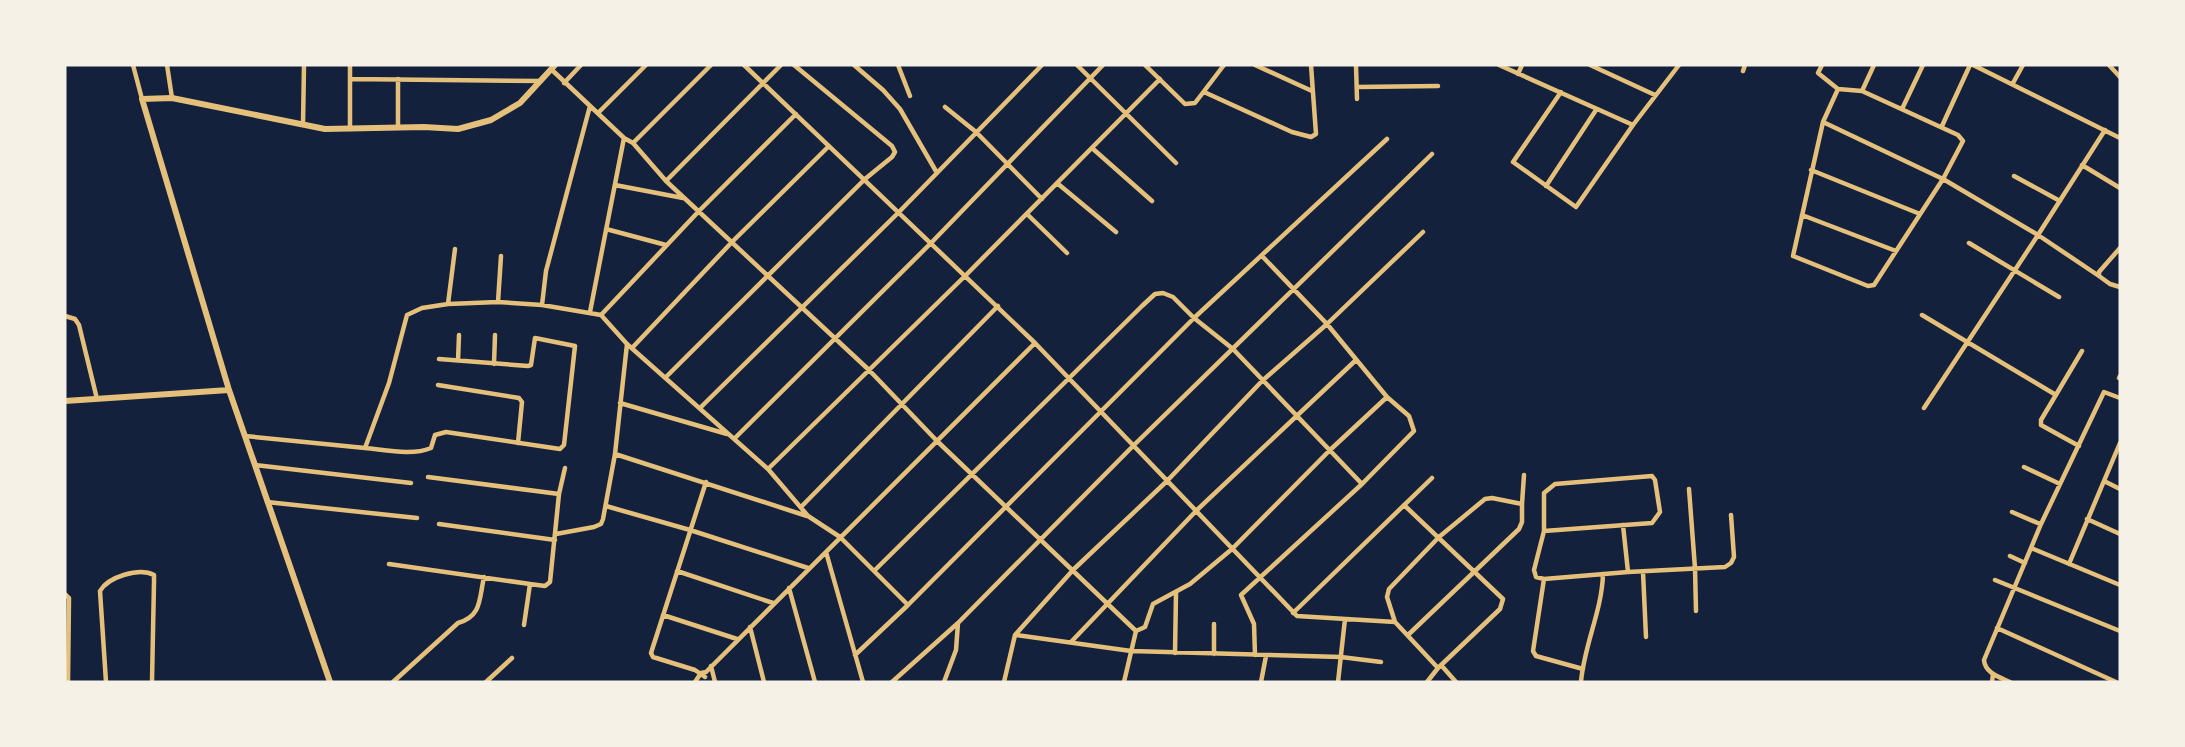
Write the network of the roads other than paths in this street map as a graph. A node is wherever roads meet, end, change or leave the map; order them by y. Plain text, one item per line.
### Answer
1 (132, 65) edge
2 (167, 65) edge
3 (304, 65) edge
4 (350, 65) edge
5 (582, 65) edge
6 (646, 65) edge
7 (711, 65) edge
8 (744, 65) edge
9 (781, 65) edge
10 (794, 65) edge
11 (854, 65) edge
12 (906, 65) edge
13 (1041, 65) edge
14 (1077, 65) edge
15 (1103, 65) edge
16 (1145, 65) edge
17 (1224, 65) edge
18 (1255, 65) edge
19 (1311, 65) edge
20 (1356, 65) edge
21 (1499, 65) edge
22 (1522, 65) edge
23 (1591, 65) edge
24 (1679, 65) edge
25 (1745, 65) edge
26 (1822, 65) edge
27 (1874, 65) edge
28 (1923, 65) edge
29 (1972, 65) edge
30 (2022, 65) edge
31 (2109, 65) edge
32 (899, 66) edge
33 (553, 67) edge
34 (1743, 71) dead end
35 (1518, 74) junction
36 (2120, 77) edge
37 (1090, 78) junction
38 (350, 79) junction
39 (398, 79) junction
40 (1160, 79) junction
41 (542, 81) junction
42 (762, 82) junction
43 (564, 83) junction
44 (2013, 83) junction
45 (1357, 86) junction
46 (1438, 86) dead end
47 (1838, 89) junction
48 (1312, 91) junction
49 (1862, 91) junction
50 (1204, 92) junction
51 (1561, 92) junction
52 (1655, 95) junction
53 (910, 96) dead end
54 (172, 98) junction
55 (142, 99) junction
56 (1357, 99) dead end
57 (590, 106) junction
58 (945, 107) dead end
59 (1902, 109) junction
60 (1596, 110) junction
61 (598, 113) junction
62 (796, 114) junction
63 (1126, 114) junction
64 (1823, 122) junction
65 (303, 125) junction
66 (1633, 125) junction
67 (1942, 126) junction
68 (398, 127) junction
69 (350, 129) junction
70 (2105, 130) junction
71 (976, 132) junction
72 (624, 138) junction
73 (2120, 138) edge
74 (1387, 139) dead end
75 (633, 144) junction
76 (830, 146) junction
77 (1092, 148) junction
78 (1432, 154) dead end
79 (1176, 163) dead end
80 (1008, 164) junction
81 (2082, 165) junction
82 (1811, 170) junction
83 (937, 173) junction
84 (2014, 176) dead end
85 (1943, 178) junction
86 (865, 179) junction
87 (666, 181) junction
88 (1057, 183) junction
89 (615, 186) junction
90 (1546, 186) junction
91 (2120, 188) edge
92 (685, 198) junction
93 (1042, 199) junction
94 (1152, 201) dead end
95 (2060, 201) junction
96 (699, 211) junction
97 (899, 212) junction
98 (1027, 214) junction
99 (1920, 214) junction
100 (1802, 215) junction
101 (606, 229) junction
102 (1116, 232) dead end
103 (1423, 232) dead end
104 (2038, 235) junction
105 (732, 242) junction
106 (932, 243) junction
107 (1969, 243) dead end
108 (667, 245) junction
109 (2120, 248) edge
110 (455, 249) dead end
111 (1896, 251) junction
112 (1067, 253) dead end
113 (501, 256) dead end
114 (1262, 256) junction
115 (2015, 270) junction
116 (767, 275) junction
117 (967, 275) junction
118 (2099, 276) junction
119 (2120, 287) edge
120 (1294, 288) junction
121 (2059, 297) dead end
122 (498, 302) junction
123 (448, 304) junction
124 (542, 305) junction
125 (998, 306) junction
126 (802, 307) junction
127 (590, 312) junction
128 (601, 315) junction
129 (1922, 315) dead end
130 (65, 316) edge
131 (1194, 318) junction
132 (1327, 324) junction
133 (459, 335) dead end
134 (495, 335) dead end
135 (836, 339) junction
136 (1968, 342) junction
137 (1035, 343) junction
138 (627, 344) junction
139 (632, 348) junction
140 (1233, 348) junction
141 (2082, 351) dead end
142 (439, 359) dead end
143 (1356, 360) junction
144 (458, 361) junction
145 (494, 364) junction
146 (870, 370) junction
147 (665, 378) junction
148 (1068, 378) junction
149 (1262, 381) junction
150 (438, 385) dead end
151 (229, 390) junction
152 (2056, 395) junction
153 (1387, 397) junction
154 (2120, 398) edge
155 (97, 399) junction
156 (65, 401) edge
157 (620, 403) junction
158 (902, 404) junction
159 (700, 408) junction
160 (1924, 408) dead end
161 (1100, 411) junction
162 (1297, 418) junction
163 (729, 434) junction
164 (245, 436) junction
165 (734, 439) junction
166 (937, 441) junction
167 (518, 443) junction
168 (2120, 443) edge
169 (1133, 446) junction
170 (2079, 446) junction
171 (366, 448) junction
172 (1329, 451) junction
173 (615, 454) junction
174 (254, 464) junction
175 (2024, 467) dead end
176 (565, 468) dead end
177 (768, 469) junction
178 (972, 474) junction
179 (1524, 475) dead end
180 (428, 477) dead end
181 (1432, 478) dead end
182 (1167, 481) junction
183 (2104, 481) junction
184 (706, 482) junction
185 (411, 483) dead end
186 (1362, 484) junction
187 (2060, 484) junction
188 (1689, 489) dead end
189 (2120, 489) edge
190 (559, 494) junction
191 (267, 502) junction
192 (1522, 503) junction
193 (1404, 505) junction
194 (606, 506) junction
195 (1006, 507) junction
196 (801, 508) junction
197 (1196, 511) junction
198 (2012, 512) dead end
199 (1731, 515) dead end
200 (808, 516) junction
201 (417, 519) dead end
202 (2087, 519) junction
203 (439, 524) dead end
204 (2041, 524) junction
205 (1623, 525) junction
206 (690, 530) junction
207 (1544, 531) junction
208 (2120, 534) edge
209 (556, 537) junction
210 (840, 537) junction
211 (1439, 537) junction
212 (1040, 540) junction
213 (2031, 548) junction
214 (1232, 549) junction
215 (826, 551) junction
216 (2010, 556) dead end
217 (2025, 563) junction
218 (389, 564) dead end
219 (2069, 564) junction
220 (808, 568) junction
221 (1695, 568) junction
222 (1073, 570) junction
223 (677, 571) junction
224 (874, 571) junction
225 (1474, 571) junction
226 (1643, 571) junction
227 (1628, 572) junction
228 (1603, 574) junction
229 (484, 577) junction
230 (1260, 578) junction
231 (1544, 579) junction
232 (1995, 580) dead end
233 (530, 584) junction
234 (2120, 585) edge
235 (789, 588) junction
236 (2014, 589) junction
237 (1176, 593) junction
238 (65, 594) edge
239 (1106, 603) junction
240 (773, 604) junction
241 (908, 605) junction
242 (1696, 611) dead end
243 (1293, 612) junction
244 (663, 615) junction
245 (1345, 619) junction
246 (1395, 622) junction
247 (958, 624) junction
248 (1214, 624) dead end
249 (524, 625) dead end
250 (750, 627) junction
251 (1997, 628) junction
252 (1136, 631) junction
253 (2120, 631) edge
254 (1015, 635) junction
255 (1408, 635) junction
256 (1646, 637) dead end
257 (737, 639) junction
258 (1071, 642) junction
259 (1131, 651) junction
260 (1175, 653) junction
261 (1214, 654) junction
262 (855, 655) junction
263 (1255, 656) junction
264 (1266, 656) junction
265 (1341, 657) junction
266 (512, 659) dead end
267 (1381, 662) dead end
268 (711, 665) junction
269 (1440, 666) junction
270 (1583, 669) junction
271 (704, 674) junction
272 (1993, 674) junction
273 (2120, 674) edge
274 (68, 682) edge
275 (106, 682) edge
276 (152, 682) edge
277 (330, 682) edge
278 (393, 682) edge
279 (486, 682) edge
280 (695, 682) edge
281 (701, 682) edge
282 (715, 682) edge
283 (764, 682) edge
284 (815, 682) edge
285 (863, 682) edge
286 (892, 682) edge
287 (944, 682) edge
288 (1004, 682) edge
289 (1124, 682) edge
290 (1261, 682) edge
291 (1338, 682) edge
292 (1427, 682) edge
293 (1456, 682) edge
294 (1581, 682) edge
295 (1992, 682) edge
296 (2010, 682) edge
297 (2116, 682) edge

1 - 55 street
2 - 54 street
3 - 65 street
4 - 38 street
5 - 43 street
6 - 61 street
7 - 75 street
8 - 42 street
9 - 42 street
10 - 86 street
11 - 83 street
12 - 32 street
13 - 71 street
14 - 37 street
15 - 37 street
16 - 40 street
17 - 50 street
18 - 48 street
19 - 48 street
20 - 45 street
21 - 35 street
22 - 35 street
23 - 52 street
24 - 52 street
25 - 34 street
26 - 47 street
27 - 49 street
28 - 59 street
29 - 44 street
29 - 67 street
30 - 44 street
31 - 36 street
32 - 53 street
33 - 41 street
33 - 43 street
35 - 51 street
37 - 63 street
37 - 80 street
38 - 39 street
38 - 69 street
39 - 41 street
39 - 68 street
40 - 50 street
40 - 63 street
41 - 68 street
42 - 62 street
42 - 87 street
43 - 57 street
44 - 70 street
45 - 46 street
45 - 56 street
47 - 49 street
47 - 64 street
48 - 50 street
49 - 59 street
51 - 60 street
51 - 90 street
52 - 66 street
54 - 55 street
54 - 65 street
55 - 151 street
57 - 61 street
57 - 124 street
58 - 71 street
59 - 67 street
60 - 66 street
60 - 90 street
61 - 72 street
62 - 76 street
62 - 96 street
63 - 77 street
63 - 79 street
64 - 82 street
64 - 85 street
65 - 69 street
66 - 90 street
67 - 85 street
68 - 69 street
70 - 73 street
70 - 81 street
71 - 80 street
71 - 83 street
72 - 75 street
72 - 89 street
74 - 114 street
75 - 87 street
76 - 86 street
76 - 105 street
77 - 88 street
77 - 94 street
78 - 120 street
80 - 93 street
80 - 106 street
81 - 91 street
81 - 95 street
82 - 99 street
82 - 100 street
83 - 97 street
84 - 95 street
85 - 99 street
85 - 104 street
86 - 97 street
86 - 116 street
87 - 92 street
88 - 93 street
88 - 102 street
89 - 92 street
89 - 101 street
92 - 96 street
93 - 98 street
95 - 104 street
96 - 105 street
96 - 108 street
97 - 106 street
97 - 126 street
98 - 112 street
98 - 117 street
99 - 111 street
100 - 111 street
100 - 111 street
101 - 108 street
101 - 127 street
103 - 132 street
104 - 115 street
104 - 118 street
105 - 116 street
105 - 139 street
106 - 117 street
106 - 135 street
107 - 115 street
108 - 128 street
109 - 118 street
110 - 123 street
113 - 122 street
114 - 120 street
114 - 131 street
115 - 121 street
115 - 136 street
116 - 126 street
116 - 147 street
117 - 125 street
117 - 146 street
118 - 119 street
120 - 132 street
120 - 140 street
122 - 123 street
122 - 124 street
123 - 171 street
124 - 127 street
125 - 137 street
125 - 158 street
126 - 135 street
126 - 159 street
127 - 128 street
128 - 138 street
129 - 136 street
130 - 155 street
131 - 140 street
131 - 148 street
131 - 161 street
132 - 143 street
132 - 149 street
133 - 144 street
134 - 145 street
135 - 146 street
135 - 165 street
136 - 152 street
136 - 160 street
137 - 148 street
137 - 166 street
138 - 139 street
138 - 157 street
139 - 147 street
140 - 149 street
140 - 169 street
141 - 152 street
142 - 144 street
143 - 153 street
143 - 162 street
144 - 145 street
145 - 167 street
146 - 158 street
146 - 177 street
147 - 159 street
148 - 161 street
148 - 178 street
149 - 162 street
149 - 182 street
150 - 167 street
151 - 155 street
151 - 164 street
152 - 170 street
153 - 172 street
153 - 186 street
154 - 170 street
155 - 156 street
157 - 163 street
157 - 173 street
158 - 166 street
158 - 196 street
159 - 163 street
161 - 169 street
161 - 195 street
162 - 172 street
162 - 197 street
163 - 165 street
164 - 171 street
164 - 174 street
165 - 177 street
166 - 178 street
166 - 210 street
167 - 171 street
168 - 183 street
169 - 182 street
169 - 212 street
170 - 187 street
172 - 186 street
172 - 214 street
173 - 184 street
173 - 194 street
174 - 185 street
174 - 191 street
175 - 187 street
176 - 190 street
177 - 196 street
178 - 195 street
178 - 224 street
179 - 192 street
180 - 190 street
181 - 193 street
182 - 197 street
182 - 222 street
183 - 189 street
183 - 202 street
184 - 200 street
184 - 206 street
186 - 230 street
187 - 204 street
188 - 221 street
190 - 209 street
191 - 201 street
191 - 277 street
192 - 211 street
192 - 225 street
193 - 211 street
193 - 243 street
194 - 206 street
194 - 209 street
195 - 212 street
195 - 241 street
196 - 200 street
197 - 214 street
197 - 239 street
198 - 204 street
199 - 221 street
200 - 210 street
202 - 208 street
202 - 219 street
203 - 209 street
204 - 213 street
205 - 207 street
205 - 207 street
205 - 227 street
206 - 220 street
206 - 223 street
207 - 231 street
209 - 233 street
210 - 215 street
210 - 224 street
211 - 225 street
211 - 246 street
212 - 222 street
212 - 247 street
213 - 217 street
213 - 219 street
214 - 230 street
214 - 237 street
215 - 220 street
215 - 262 street
216 - 217 street
217 - 236 street
218 - 229 street
219 - 234 street
220 - 235 street
221 - 226 street
221 - 242 street
222 - 239 street
222 - 254 street
223 - 240 street
223 - 244 street
224 - 241 street
225 - 255 street
225 - 269 street
226 - 227 street
226 - 256 street
227 - 228 street
228 - 231 street
228 - 270 street
229 - 233 street
229 - 278 street
230 - 243 street
230 - 263 street
231 - 270 street
232 - 236 street
233 - 249 street
235 - 240 street
235 - 284 street
236 - 251 street
236 - 253 street
237 - 252 street
237 - 260 street
238 - 274 street
239 - 252 street
239 - 258 street
240 - 250 street
241 - 262 street
243 - 245 street
244 - 257 street
244 - 271 street
245 - 246 street
245 - 265 street
246 - 255 street
247 - 286 street
247 - 287 street
248 - 261 street
250 - 257 street
250 - 283 street
251 - 272 street
251 - 297 street
252 - 259 street
254 - 258 street
254 - 288 street
255 - 269 street
257 - 268 street
258 - 259 street
259 - 260 street
259 - 289 street
260 - 261 street
261 - 263 street
262 - 285 street
263 - 264 street
264 - 265 street
264 - 290 street
265 - 267 street
265 - 291 street
266 - 279 street
268 - 271 street
268 - 282 street
269 - 292 street
269 - 293 street
270 - 294 street
271 - 280 street
271 - 281 street
272 - 295 street
272 - 296 street
273 - 297 street
275 - 276 street

